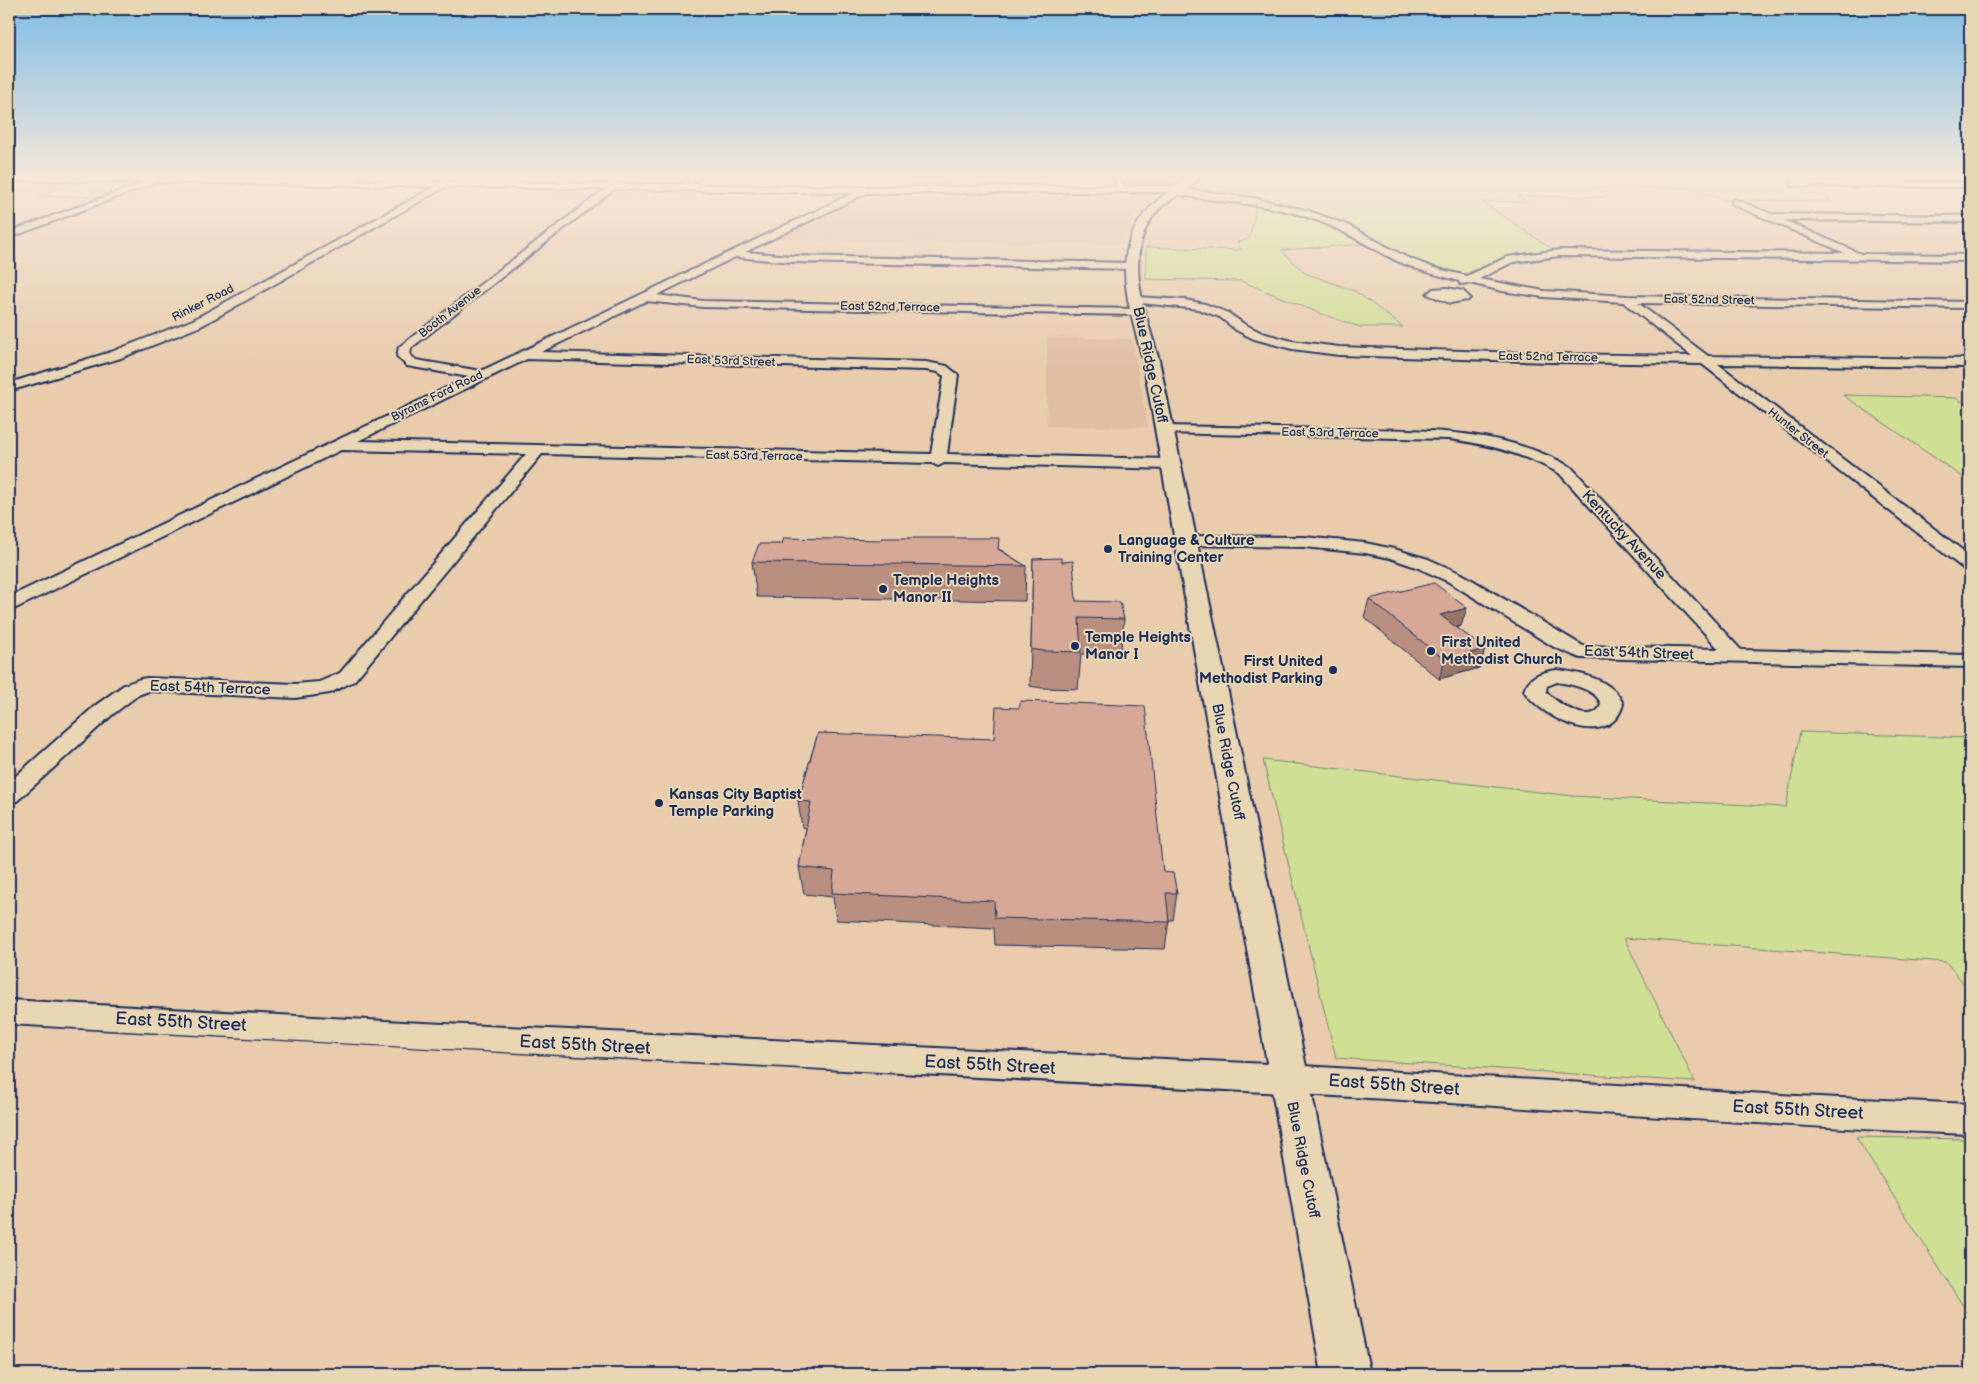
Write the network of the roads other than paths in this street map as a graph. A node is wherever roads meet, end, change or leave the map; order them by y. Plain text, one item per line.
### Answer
1 (345, 241) edge
2 (542, 241) edge
3 (759, 241) edge
4 (1134, 241) edge
5 (1369, 241) edge
6 (1827, 241) edge
7 (730, 254) junction
8 (1862, 258) junction
9 (1970, 258) edge
10 (1131, 266) junction
11 (1467, 280) junction
12 (1453, 291) dead end
13 (643, 296) junction
14 (1626, 299) junction
15 (1970, 305) edge
16 (1137, 306) junction
17 (523, 355) junction
18 (1702, 359) junction
19 (1970, 363) edge
20 (481, 375) junction
21 (9, 387) edge
22 (1163, 430) junction
23 (1496, 441) joint
24 (338, 445) junction
25 (537, 450) junction
26 (938, 460) junction
27 (1170, 464) junction
28 (1184, 541) junction
29 (1970, 565) edge
30 (9, 604) edge
31 (1580, 652) junction
32 (1735, 655) junction
33 (1970, 661) edge
34 (1580, 680) dead end
35 (9, 795) edge
36 (9, 1012) edge
37 (1287, 1079) junction
38 (1970, 1119) edge
39 (1346, 1374) edge

1 - 21 street, Rinker Road
2 - 20 street, Booth Avenue
3 - 7 street, Byrams Ford Road
4 - 10 main road, Blue Ridge Cutoff
5 - 11 street, East 52nd Street
6 - 8 street
7 - 10 street
7 - 13 street, Byrams Ford Road
8 - 9 street
8 - 11 street
10 - 16 main road, Blue Ridge Cutoff
11 - 12 street
11 - 14 street, East 52nd Street
13 - 16 street, East 52nd Terrace
13 - 17 street, Byrams Ford Road
14 - 15 street, East 52nd Street
14 - 18 street, Hunter Street
16 - 18 street, East 52nd Terrace
16 - 22 main road, Blue Ridge Cutoff
17 - 20 street, Byrams Ford Road
17 - 26 street, East 53rd Street
18 - 19 street, East 52nd Terrace
18 - 29 street, Hunter Street
20 - 24 street, Byrams Ford Road
22 - 23 street, East 53rd Terrace
22 - 27 main road, Blue Ridge Cutoff
23 - 32 street, Kentucky Avenue
24 - 25 street, East 53rd Terrace
24 - 30 street, Byrams Ford Road
25 - 26 street, East 53rd Terrace
25 - 35 street, East 54th Terrace
26 - 27 street, East 53rd Terrace
27 - 28 main road, Blue Ridge Cutoff
28 - 31 street, East 54th Street
28 - 37 main road, Blue Ridge Cutoff
31 - 32 street, East 54th Street
31 - 34 street
32 - 33 street, East 54th Street
36 - 37 street, East 55th Street
37 - 38 street, East 55th Street
37 - 39 main road, Blue Ridge Cutoff

